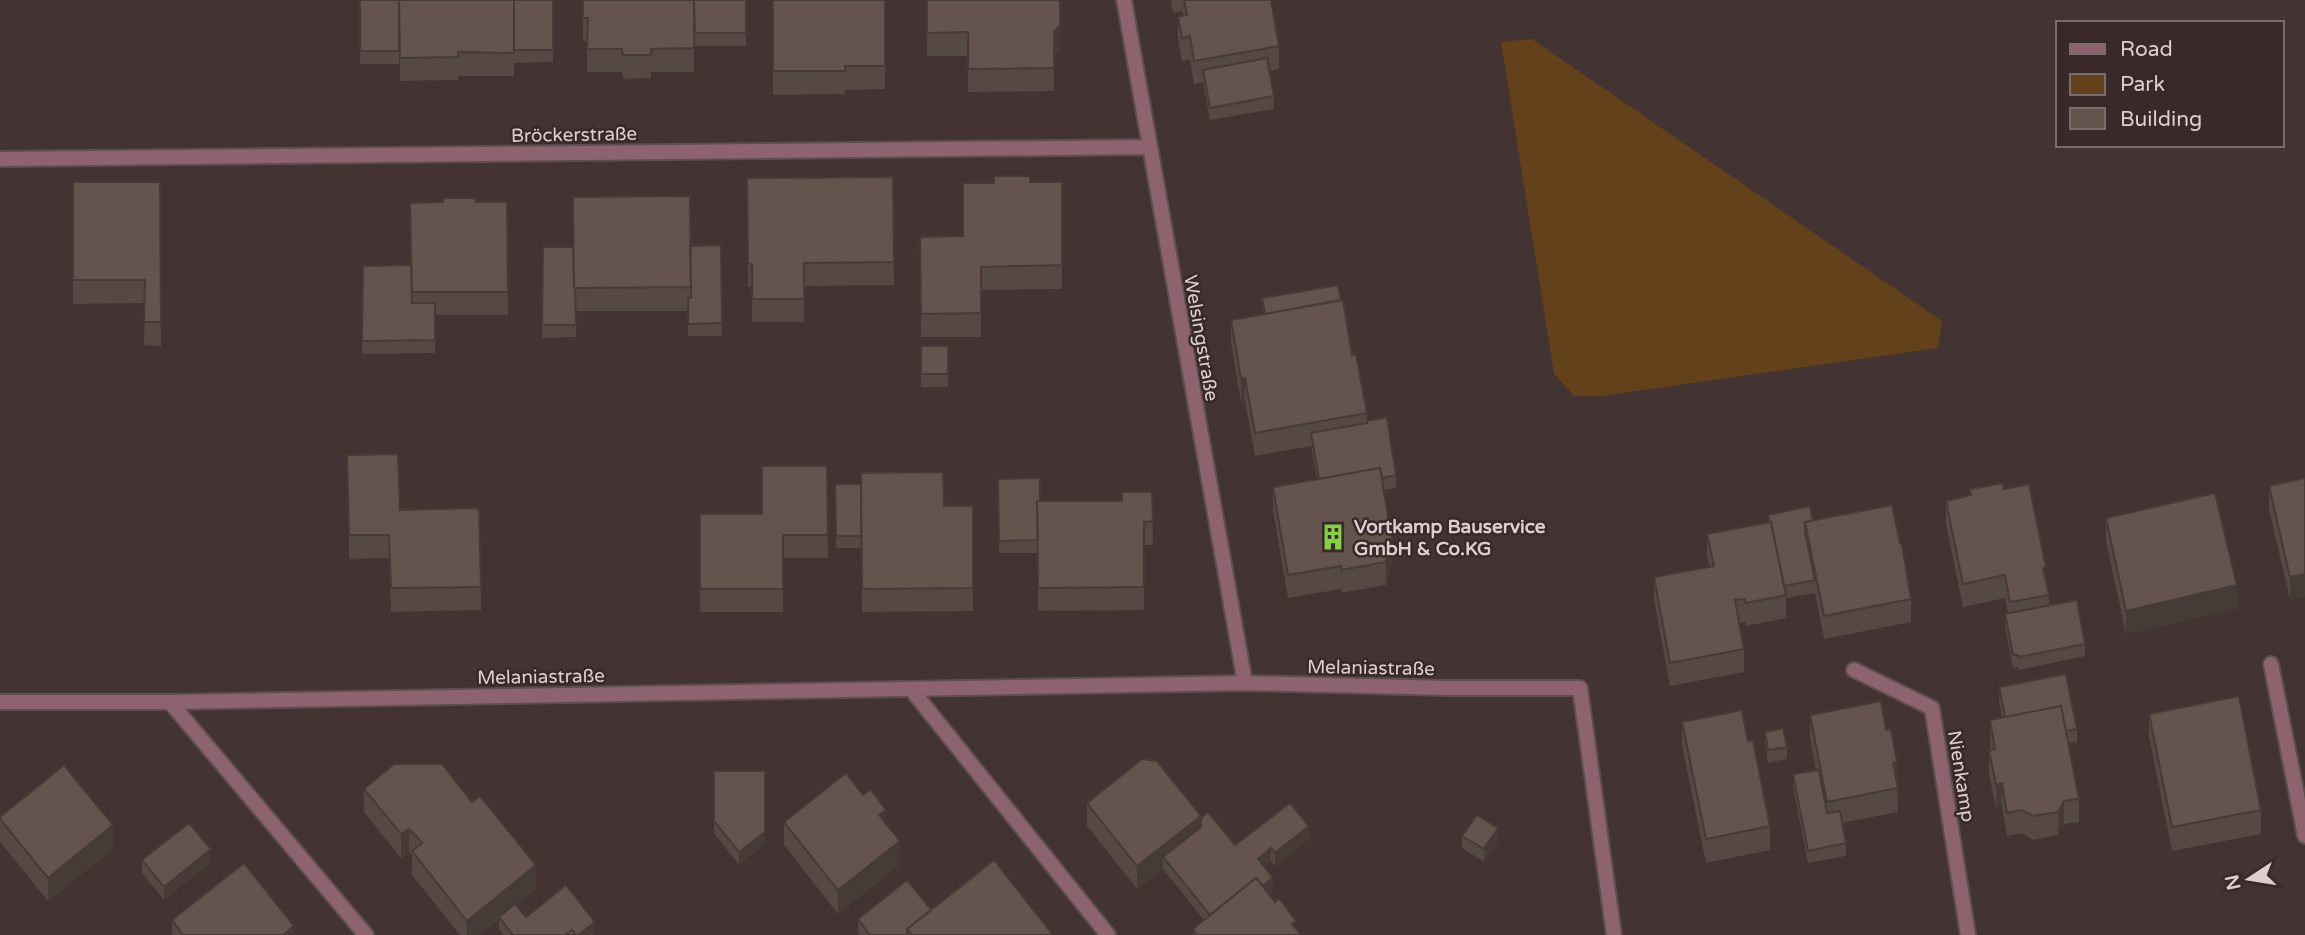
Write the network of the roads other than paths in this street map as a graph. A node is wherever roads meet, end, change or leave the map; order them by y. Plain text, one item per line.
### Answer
1 (1124, 0) edge
2 (1148, 147) junction
3 (0, 159) edge
4 (2271, 664) dead end
5 (1854, 670) dead end
6 (1245, 683) junction
7 (912, 689) junction
8 (0, 702) edge
9 (170, 702) junction
10 (2305, 836) edge
11 (366, 935) edge
12 (1108, 935) edge
13 (1614, 935) edge
14 (1968, 935) edge

1 - 2 street, Welsingstraße
2 - 3 street, Bröckerstraße
2 - 6 street, Welsingstraße
4 - 10 street
5 - 14 street, Nienkamp
6 - 7 street, Melaniastraße
6 - 13 street, Melaniastraße
7 - 9 street, Melaniastraße
7 - 12 street
8 - 9 street, Melaniastraße
9 - 11 street

